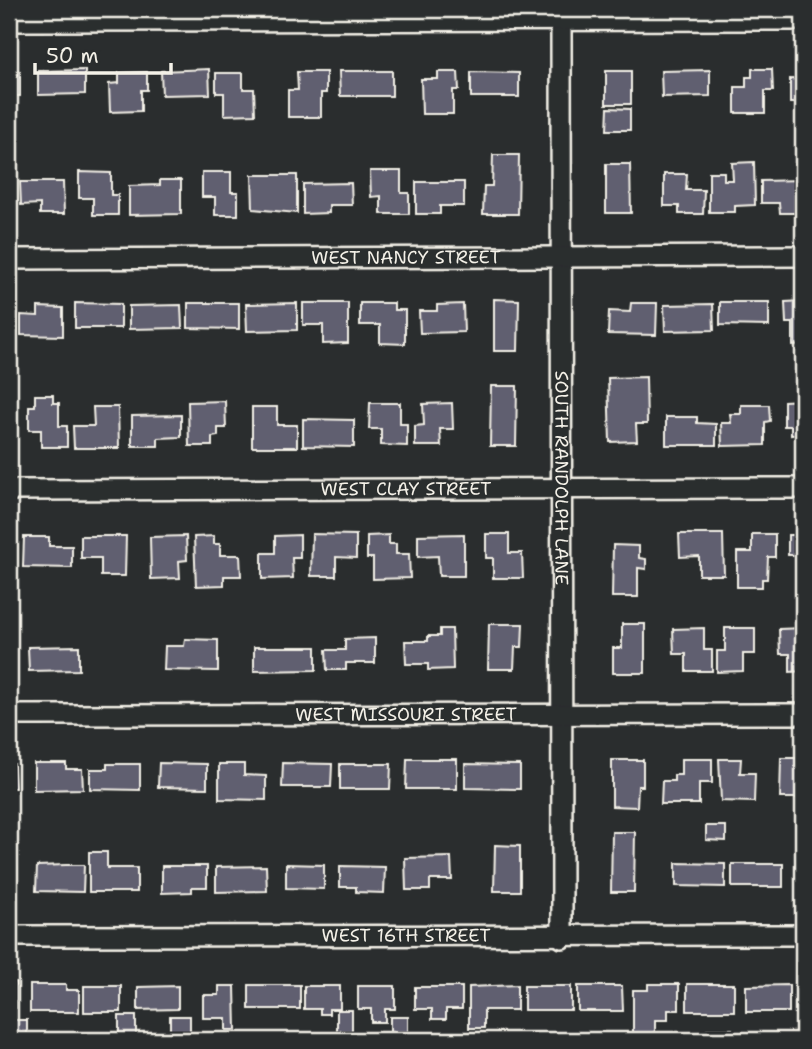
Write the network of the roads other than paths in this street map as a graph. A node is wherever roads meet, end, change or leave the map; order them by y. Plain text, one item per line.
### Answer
1 (561, 14) edge
2 (803, 20) edge
3 (9, 22) edge
4 (561, 256) junction
5 (803, 256) edge
6 (9, 258) edge
7 (803, 488) edge
8 (561, 489) junction
9 (9, 490) edge
10 (803, 714) edge
11 (9, 715) edge
12 (562, 715) junction
13 (803, 935) edge
14 (9, 936) edge
15 (562, 937) junction

1 - 2 street
1 - 3 street
1 - 4 street, SOUTH RANDOLPH LANE
4 - 5 street, WEST NANCY STREET
4 - 6 street, WEST NANCY STREET
4 - 8 street, SOUTH RANDOLPH LANE
7 - 8 street, WEST CLAY STREET
8 - 9 street, WEST CLAY STREET
8 - 12 street, SOUTH RANDOLPH LANE
10 - 12 street, WEST MISSOURI STREET
11 - 12 street, WEST MISSOURI STREET
12 - 15 street, SOUTH RANDOLPH LANE
13 - 15 street, WEST 16TH STREET
14 - 15 street, WEST 16TH STREET

